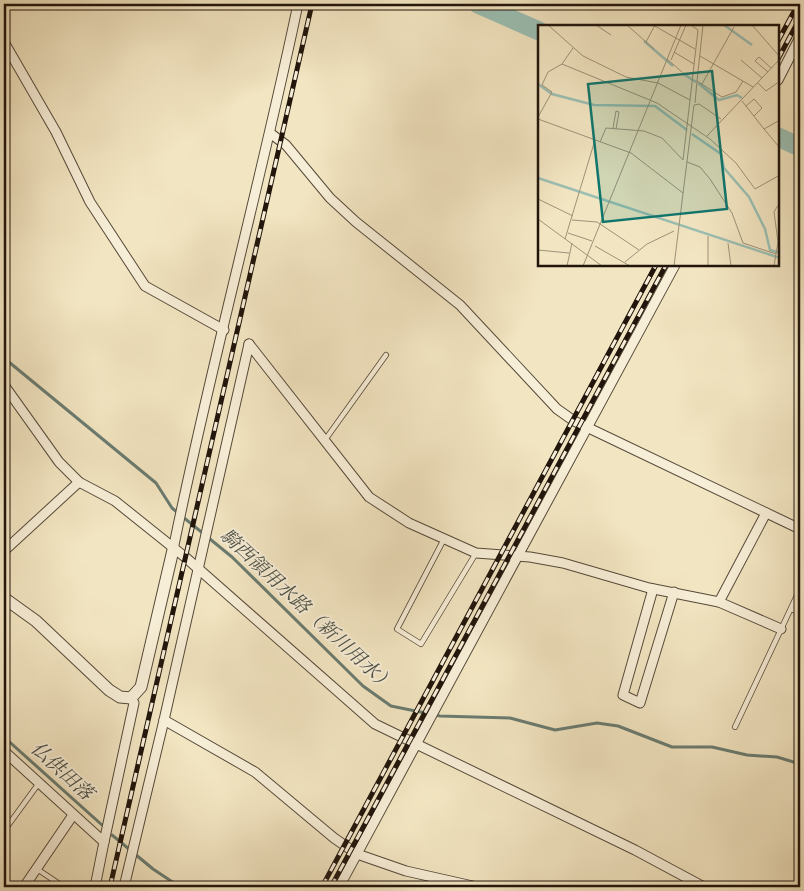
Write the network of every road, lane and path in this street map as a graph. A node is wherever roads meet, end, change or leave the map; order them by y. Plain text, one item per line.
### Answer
1 (298, 4) edge
2 (800, 37) edge
3 (4, 42) edge
4 (779, 78) edge
5 (270, 133) junction
6 (674, 266) edge
7 (224, 330) junction
8 (386, 355) dead end
9 (4, 385) edge
10 (588, 427) junction
11 (325, 440) junction
12 (79, 482) junction
13 (766, 513) junction
14 (800, 528) edge
15 (444, 539) junction
16 (174, 550) junction
17 (4, 551) edge
18 (476, 553) junction
19 (518, 556) junction
20 (200, 570) junction
21 (653, 589) junction
22 (800, 589) edge
23 (674, 592) junction
24 (4, 598) edge
25 (719, 602) junction
26 (791, 609) junction
27 (800, 613) edge
28 (781, 629) junction
29 (131, 698) junction
30 (164, 720) junction
31 (735, 727) dead end
32 (416, 744) junction
33 (5, 754) edge
34 (39, 783) junction
35 (73, 815) junction
36 (4, 832) edge
37 (104, 842) junction
38 (357, 854) junction
39 (37, 868) junction
40 (24, 887) edge
41 (64, 887) edge
42 (95, 887) edge
43 (124, 887) edge
44 (339, 887) edge
45 (477, 887) edge
46 (704, 887) edge

1 - 5 street
2 - 4 street
3 - 7 street
5 - 7 street
5 - 10 street
6 - 10 street
7 - 16 street
8 - 11 lane
9 - 12 street
10 - 13 street
10 - 19 street
11 - 15 street
11 - 20 street
12 - 16 street
12 - 17 street
13 - 14 street
13 - 25 street
15 - 18 street
15 - 18 lane
16 - 20 street
16 - 29 street
18 - 19 street
19 - 21 street
19 - 32 street
20 - 30 street
20 - 32 street
21 - 23 street
21 - 23 street
22 - 26 lane
23 - 25 street
24 - 29 street
25 - 28 street
26 - 27 lane
26 - 28 lane
28 - 31 lane
29 - 37 street
30 - 38 street
30 - 43 street
32 - 38 street
32 - 46 street
33 - 34 street
34 - 35 street
34 - 36 lane
35 - 37 street
35 - 39 street
37 - 42 street
38 - 44 street
38 - 45 street
39 - 40 street
39 - 41 lane

